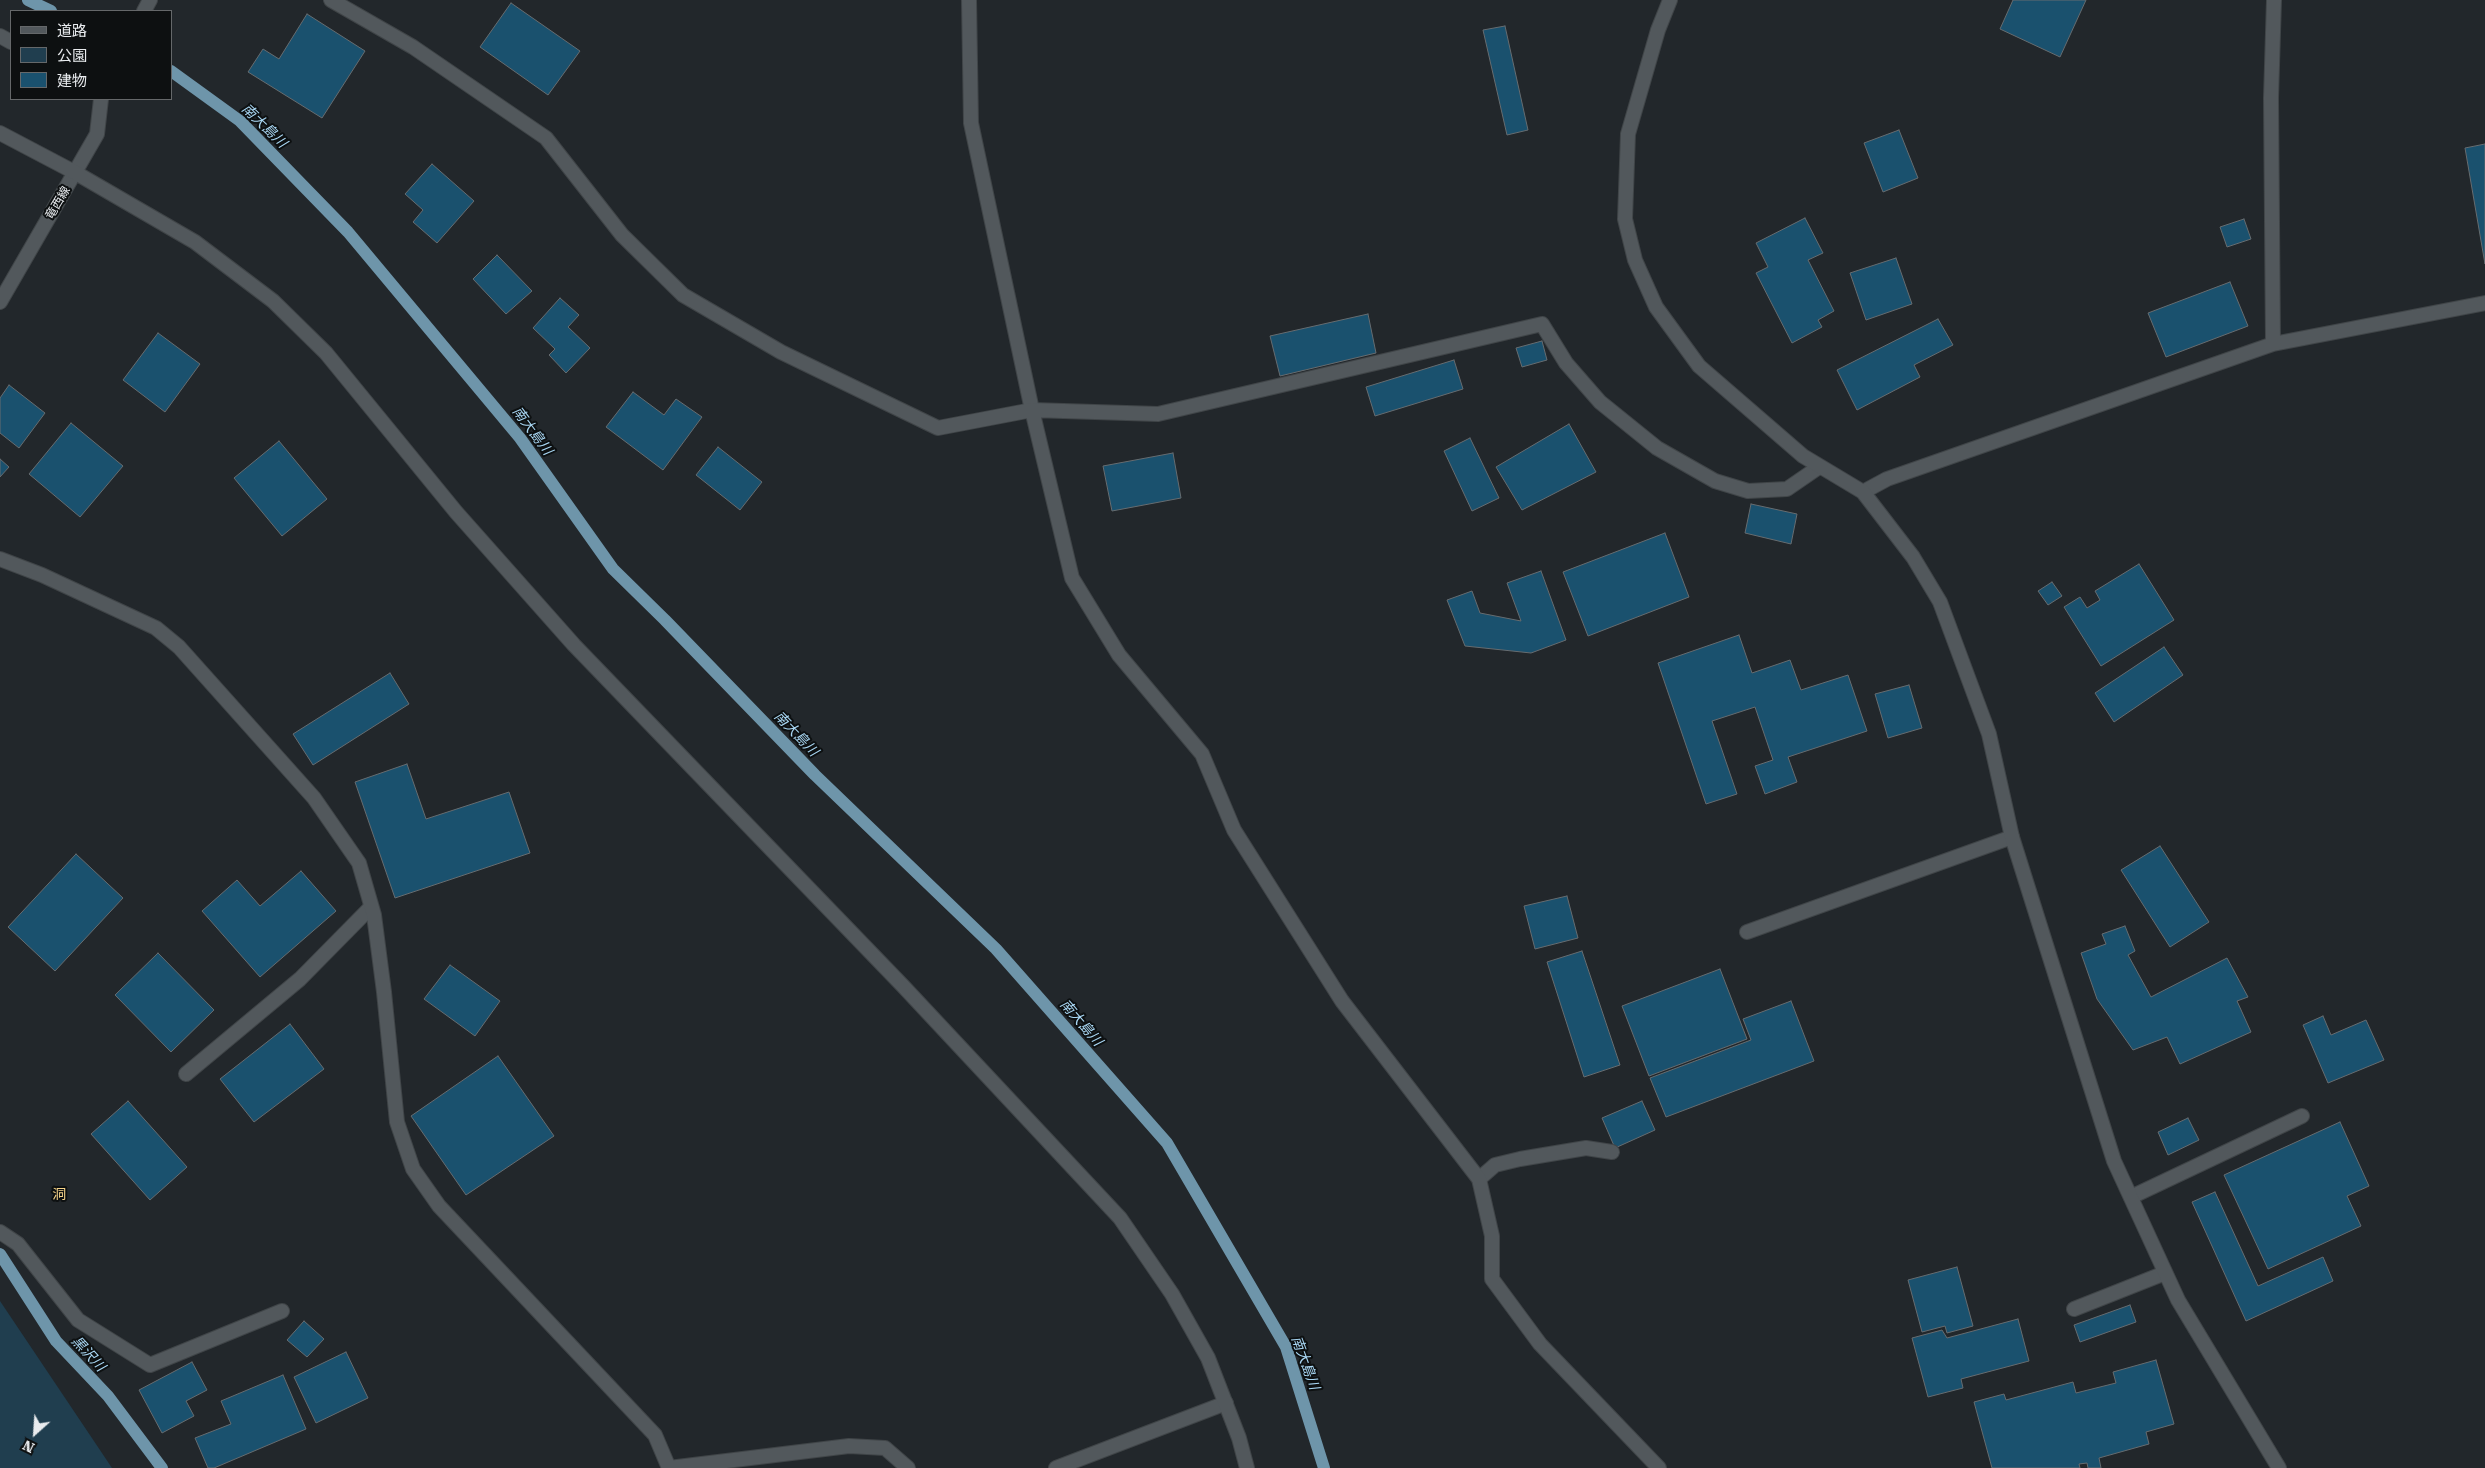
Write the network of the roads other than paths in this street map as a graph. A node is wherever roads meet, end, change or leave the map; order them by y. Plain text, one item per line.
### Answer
1 (331, 0) edge
2 (970, 0) edge
3 (1670, 0) edge
4 (2274, 0) edge
5 (101, 100) edge
6 (0, 133) edge
7 (76, 173) junction
8 (0, 302) edge
9 (2485, 303) edge
10 (2272, 344) junction
11 (1032, 410) junction
12 (1819, 467) junction
13 (1863, 492) junction
14 (0, 559) edge
15 (2012, 837) junction
16 (372, 907) junction
17 (1747, 932) dead end
18 (186, 1074) dead end
19 (2302, 1116) dead end
20 (1612, 1152) dead end
21 (1479, 1179) junction
22 (2131, 1197) junction
23 (0, 1232) edge
24 (2165, 1273) junction
25 (2074, 1309) dead end
26 (282, 1311) dead end
27 (1226, 1404) junction
28 (669, 1468) edge
29 (908, 1468) edge
30 (1056, 1468) edge
31 (1246, 1468) edge
32 (1659, 1468) edge
33 (2279, 1468) edge

1 - 11 street
2 - 11 street
3 - 12 street
4 - 10 street
5 - 7 street, 竜西線
6 - 7 street
7 - 8 street, 竜西線
7 - 27 street
9 - 10 street
10 - 13 street
11 - 12 street
11 - 21 street
12 - 13 street
13 - 15 street
14 - 16 street
15 - 17 street
15 - 22 street
16 - 18 street
16 - 28 street
19 - 22 street
20 - 21 street
21 - 32 street
22 - 24 street
23 - 26 street
24 - 25 street
24 - 33 street
27 - 30 street
27 - 31 street
28 - 29 street

